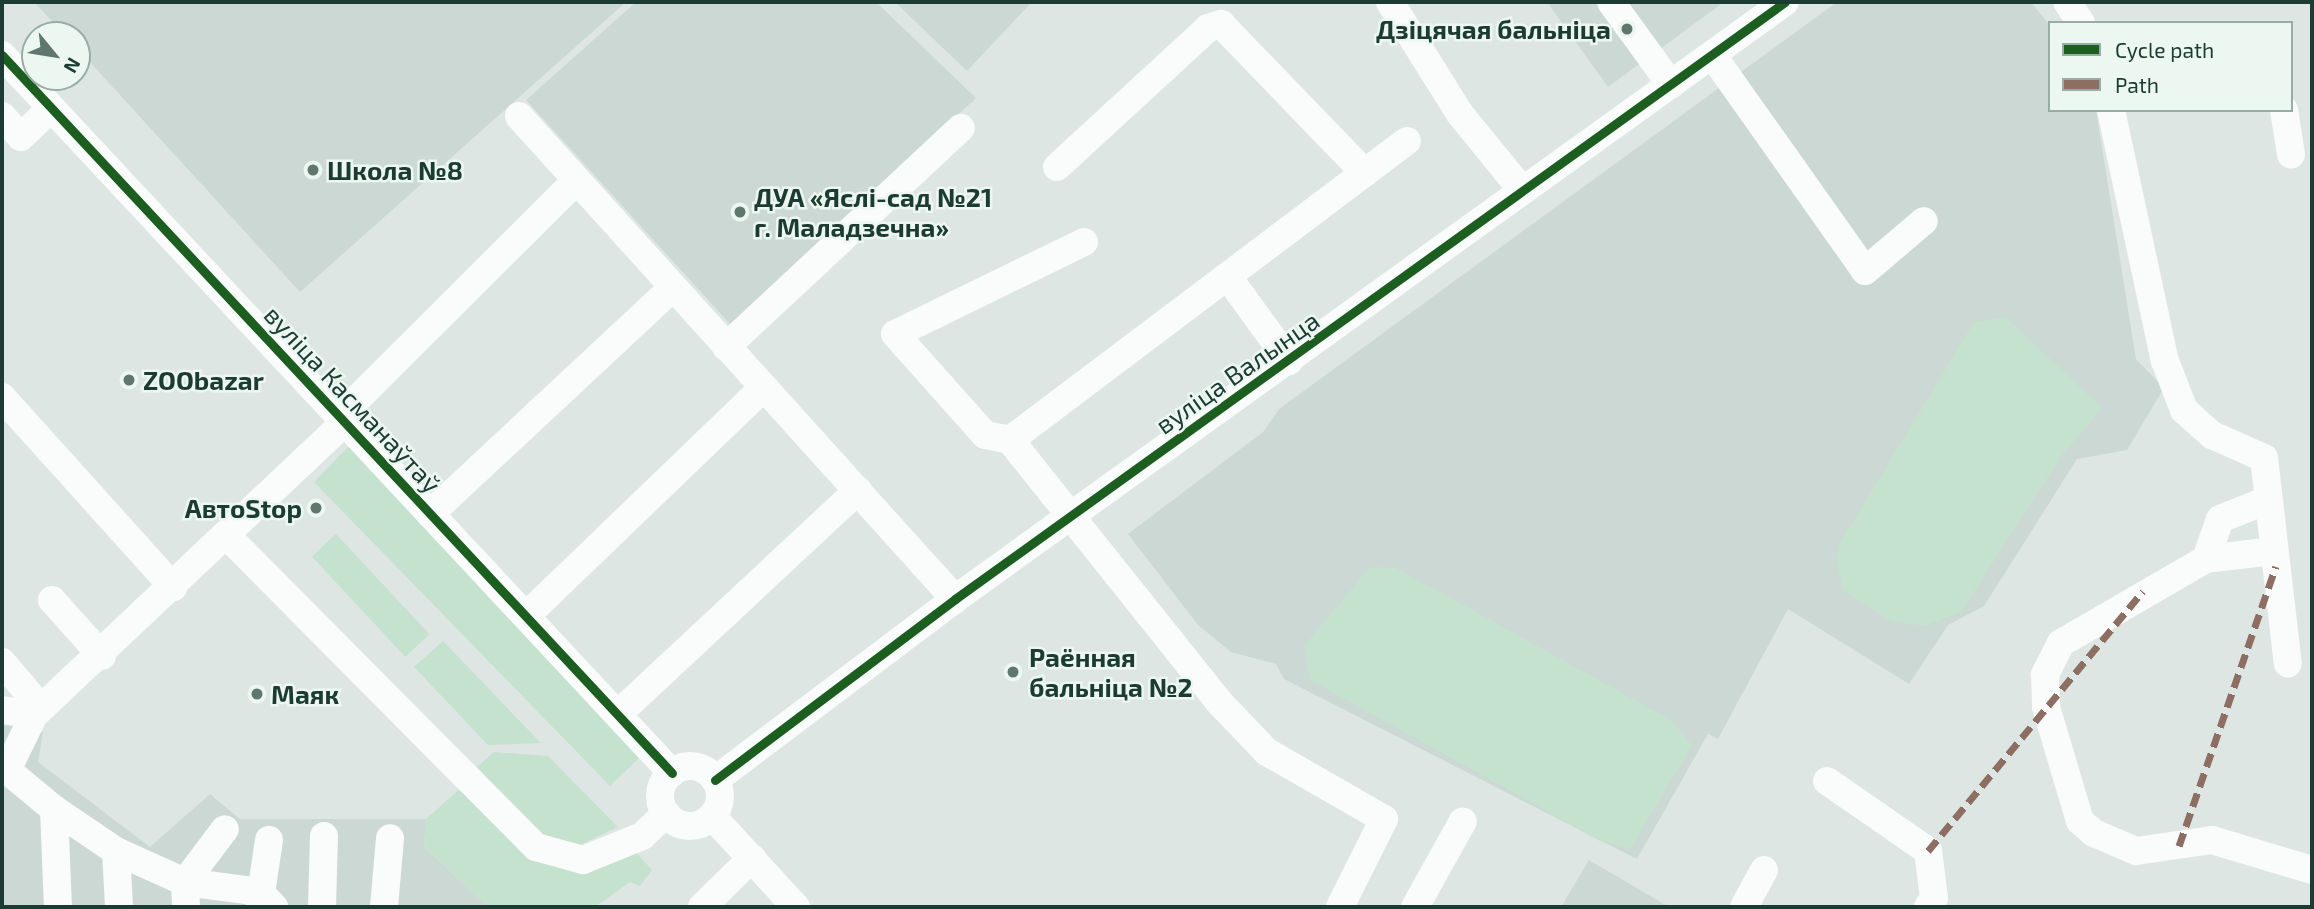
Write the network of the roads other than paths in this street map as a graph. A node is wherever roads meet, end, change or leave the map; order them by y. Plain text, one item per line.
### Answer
1 (1390, 2) edge
2 (1611, 2) edge
3 (1785, 2) edge
4 (2067, 2) edge
5 (2080, 21) edge
6 (2, 55) edge
7 (1713, 57) junction
8 (1671, 85) junction
9 (51, 108) junction
10 (2110, 112) edge
11 (2284, 112) edge
12 (2, 116) edge
13 (519, 116) dead end
14 (961, 128) dead end
15 (1407, 141) dead end
16 (2291, 154) dead end
17 (1057, 167) dead end
18 (1365, 173) junction
19 (577, 180) junction
20 (1522, 190) junction
21 (1924, 221) dead end
22 (1084, 242) dead end
23 (1228, 277) junction
24 (672, 288) junction
25 (726, 347) junction
26 (1289, 361) junction
27 (763, 388) junction
28 (2, 397) edge
29 (342, 419) junction
30 (1010, 440) junction
31 (858, 490) junction
32 (2268, 500) junction
33 (430, 514) junction
34 (1072, 515) junction
35 (226, 535) junction
36 (2274, 551) junction
37 (2206, 559) junction
38 (173, 587) junction
39 (955, 599) junction
40 (52, 600) dead end
41 (526, 616) junction
42 (102, 656) junction
43 (2, 662) edge
44 (2288, 664) dead end
45 (2, 710) edge
46 (38, 712) junction
47 (618, 714) junction
48 (4, 768) edge
49 (672, 772) junction
50 (715, 779) junction
51 (1827, 781) dead end
52 (54, 810) junction
53 (666, 814) junction
54 (712, 816) junction
55 (1463, 821) dead end
56 (225, 829) dead end
57 (324, 836) dead end
58 (390, 838) dead end
59 (269, 840) dead end
60 (116, 851) junction
61 (752, 858) junction
62 (1764, 870) dead end
63 (2312, 870) edge
64 (185, 895) edge
65 (265, 902) edge
66 (1931, 903) edge
67 (58, 907) edge
68 (119, 907) edge
69 (322, 907) edge
70 (384, 907) edge
71 (702, 907) edge
72 (796, 907) edge
73 (1340, 907) edge
74 (1415, 907) edge
75 (1744, 907) edge

1 - 20 street
2 - 8 street
3 - 7 street, вуліца Валынца
4 - 5 street
6 - 9 street, вуліца Касманаўтаў
7 - 8 street, вуліца Валынца
7 - 21 street
8 - 20 street, вуліца Валынца
9 - 12 street
9 - 29 street, вуліца Касманаўтаў
10 - 32 street
11 - 16 street
13 - 19 street
14 - 25 street
15 - 18 street
17 - 18 street
18 - 23 street
19 - 24 street
19 - 29 street
20 - 26 street, вуліца Валынца
22 - 30 street
23 - 26 street
23 - 30 street
24 - 25 street
24 - 33 street
25 - 27 street
26 - 34 street, вуліца Валынца
27 - 31 street
27 - 41 street
28 - 38 street
29 - 33 street, вуліца Касманаўтаў
29 - 35 street
30 - 34 street
31 - 39 street
31 - 47 street
32 - 36 street
32 - 37 street
33 - 41 street, вуліца Касманаўтаў
34 - 39 street, вуліца Валынца
34 - 73 street
35 - 38 street
35 - 53 street
36 - 37 street
36 - 44 street
37 - 63 street
38 - 42 street
39 - 50 street, вуліца Валынца
40 - 42 street
41 - 47 street, вуліца Касманаўтаў
42 - 46 street
43 - 46 street
45 - 46 street
46 - 48 street
47 - 49 street, вуліца Касманаўтаў
48 - 52 street
49 - 50 street
49 - 53 street
50 - 54 street
51 - 66 street
52 - 60 street
52 - 67 street
53 - 54 street
54 - 61 street
55 - 74 street
56 - 64 street
57 - 69 street
58 - 70 street
59 - 65 street
60 - 64 street
60 - 68 street
61 - 71 street
61 - 72 street
62 - 75 street
64 - 65 street

